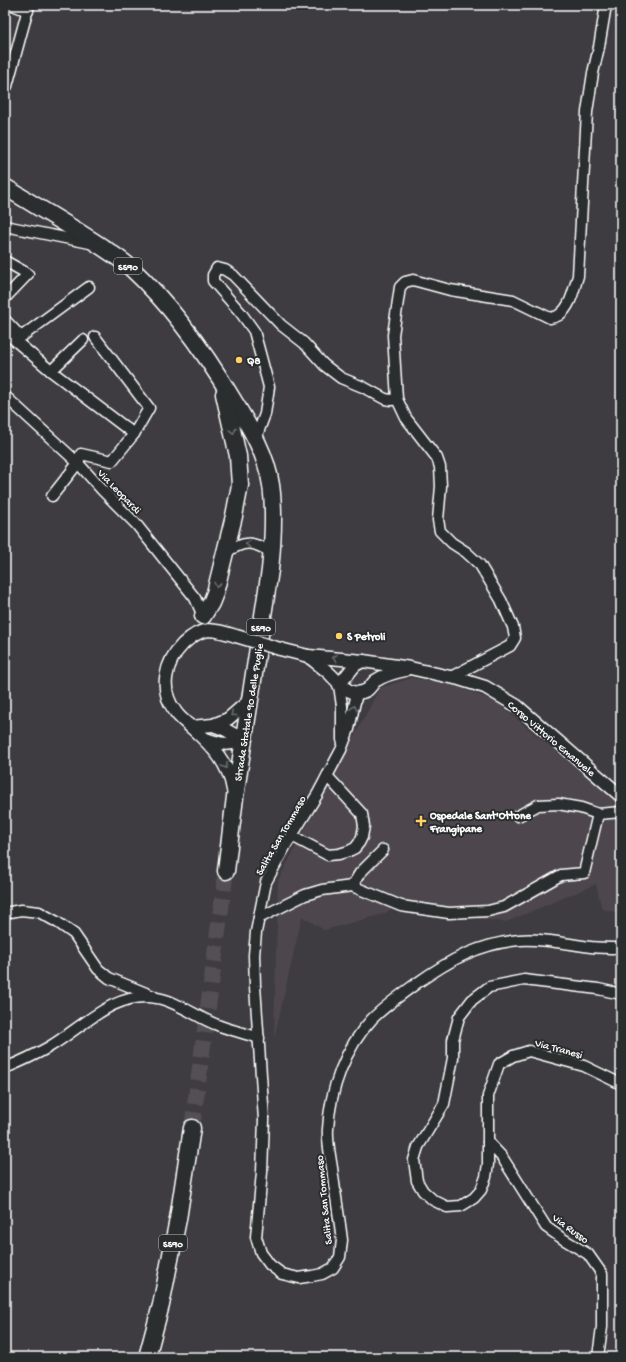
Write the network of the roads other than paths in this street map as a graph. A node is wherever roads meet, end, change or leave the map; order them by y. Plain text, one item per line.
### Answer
1 (13, 5) edge
2 (606, 5) edge
3 (29, 8) edge
4 (5, 85) edge
5 (5, 187) edge
6 (5, 226) edge
7 (98, 245) junction
8 (5, 261) edge
9 (89, 287) dead end
10 (5, 298) edge
11 (5, 320) edge
12 (5, 332) edge
13 (95, 337) dead end
14 (83, 340) dead end
15 (51, 371) junction
16 (220, 379) junction
17 (5, 396) edge
18 (397, 399) junction
19 (134, 434) junction
20 (256, 438) junction
21 (78, 463) junction
22 (52, 496) dead end
23 (224, 553) junction
24 (272, 553) junction
25 (203, 623) junction
26 (308, 656) junction
27 (363, 661) junction
28 (410, 668) junction
29 (451, 677) junction
30 (376, 681) junction
31 (339, 685) junction
32 (357, 693) junction
33 (250, 700) junction
34 (213, 725) junction
35 (191, 727) junction
36 (204, 739) junction
37 (244, 740) junction
38 (341, 750) junction
39 (327, 776) junction
40 (621, 796) edge
41 (235, 797) junction
42 (621, 812) edge
43 (598, 814) junction
44 (518, 816) dead end
45 (292, 836) junction
46 (382, 850) dead end
47 (226, 871) tunnel mouth
48 (352, 886) junction
49 (5, 913) edge
50 (259, 918) junction
51 (621, 948) edge
52 (621, 994) edge
53 (158, 998) junction
54 (259, 1038) junction
55 (5, 1068) edge
56 (621, 1084) edge
57 (192, 1128) tunnel mouth
58 (488, 1142) junction
59 (488, 1164) junction
60 (510, 1170) junction
61 (147, 1357) edge
62 (598, 1357) edge

1 - 3 street
2 - 18 street
3 - 4 street
5 - 7 main road, Strada Statale 90 delle Puglie / SS90
6 - 7 street
7 - 16 main road, Strada Statale 90 delle Puglie / SS90
8 - 10 street
9 - 11 street
12 - 15 street
13 - 19 street
14 - 15 street
15 - 19 street
16 - 20 main road, Strada Statale 90 delle Puglie / SS90
16 -> 23 main road
17 - 21 street, Via Leopardi
18 - 20 street
18 - 29 street
19 - 21 street
20 - 24 main road, Strada Statale 90 delle Puglie / SS90
21 - 22 street
21 - 25 street, Via Leopardi
24 -> 23 street
23 -> 25 main road
24 - 33 main road, Strada Statale 90 delle Puglie / SS90
25 - 26 street, Corso Vittorio Emanuele, bridge
25 - 35 street
27 -> 26 street, Corso Vittorio Emanuele
26 - 31 street, Corso Vittorio Emanuele
27 - 28 street, Corso Vittorio Emanuele
27 - 30 street
27 - 31 street
28 - 29 street, Corso Vittorio Emanuele
28 - 30 street, Corso Vittorio Emanuele
29 - 40 street, Corso Vittorio Emanuele
30 - 32 street, Corso Vittorio Emanuele
31 - 32 street, Corso Vittorio Emanuele
31 - 38 street, Salita San Tommaso
38 -> 32 street, Salita San Tommaso
33 -> 34 street
33 - 37 main road, Strada Statale 90 delle Puglie / SS90
34 - 35 street
34 - 37 street
35 - 36 street
36 - 37 street
36 -> 41 street
37 - 41 main road, Strada Statale 90 delle Puglie / SS90
38 - 39 street, Salita San Tommaso
39 - 45 street, Salita San Tommaso
39 - 45 street
41 - 47 main road, Strada Statale 90 delle Puglie / SS90
42 - 43 street
43 - 44 street
43 - 48 street
45 - 50 street, Salita San Tommaso
46 - 48 street
48 - 50 street
49 - 53 street
50 - 54 street, Salita San Tommaso
51 - 54 street, Salita San Tommaso
52 - 59 street, Via Tranesi
53 - 54 street
53 - 55 street
56 - 58 street, Via Tranesi
57 - 61 main road, SS90
58 - 59 street, Via Tranesi
58 - 60 street, Via Russo
59 - 60 street
60 - 62 street, Via Russo

